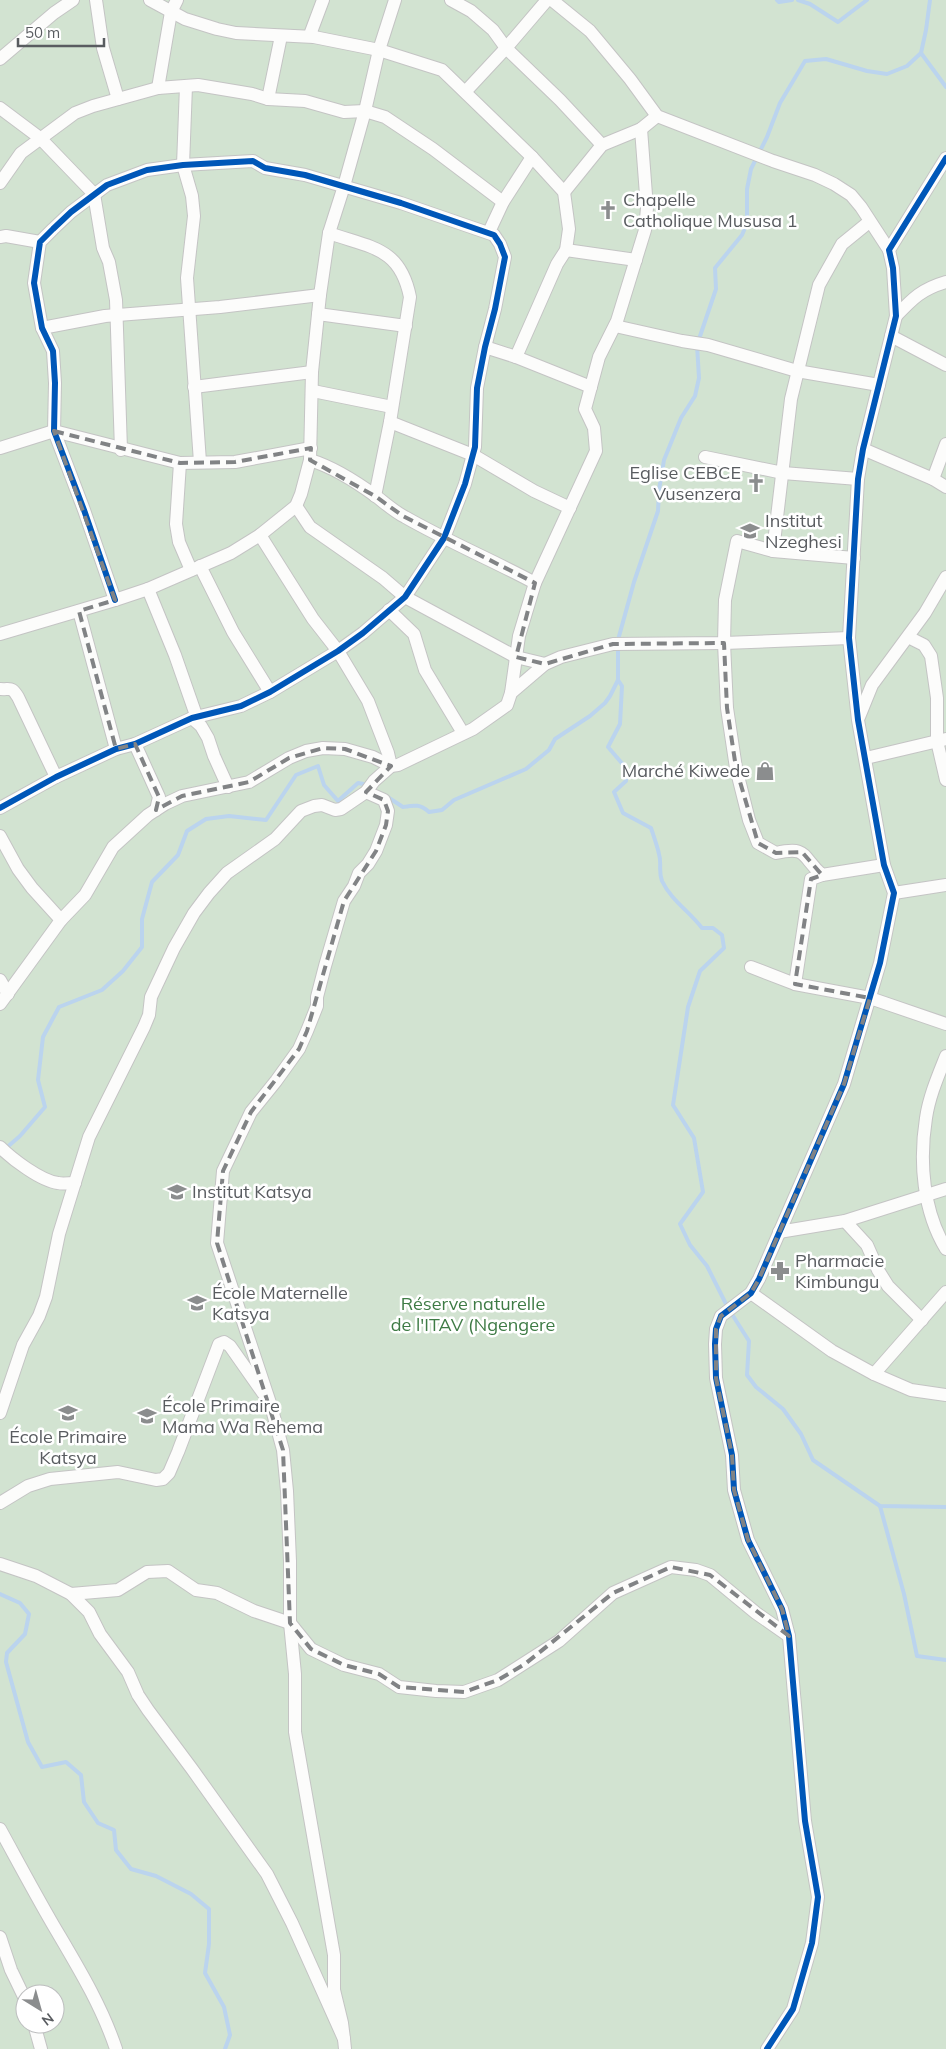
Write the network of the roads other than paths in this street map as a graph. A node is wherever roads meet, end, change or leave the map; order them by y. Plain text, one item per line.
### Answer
1 (73, 0) edge
2 (96, 0) edge
3 (150, 0) edge
4 (322, 0) edge
5 (394, 0) edge
6 (451, 0) edge
7 (547, 0) edge
8 (552, 0) edge
9 (174, 6) edge
10 (281, 36) junction
11 (314, 37) junction
12 (506, 48) junction
13 (379, 50) junction
14 (0, 59) edge
15 (186, 86) junction
16 (158, 88) junction
17 (466, 91) junction
18 (268, 99) junction
19 (118, 100) junction
20 (0, 108) edge
21 (365, 111) junction
22 (658, 116) junction
23 (641, 129) junction
24 (40, 138) junction
25 (602, 145) junction
26 (532, 157) junction
27 (946, 158) edge
28 (183, 165) junction
29 (0, 183) edge
30 (344, 186) junction
31 (564, 192) junction
32 (94, 194) junction
33 (503, 202) junction
34 (870, 222) junction
35 (488, 232) junction
36 (329, 233) junction
37 (0, 238) edge
38 (40, 242) junction
39 (566, 250) junction
40 (889, 250) junction
41 (636, 260) junction
42 (946, 282) edge
43 (320, 295) junction
44 (190, 310) junction
45 (318, 314) junction
46 (896, 316) junction
47 (117, 317) junction
48 (406, 326) junction
49 (615, 326) junction
50 (42, 328) junction
51 (891, 336) junction
52 (485, 347) junction
53 (516, 357) junction
54 (946, 365) edge
55 (797, 371) junction
56 (312, 372) junction
57 (878, 385) junction
58 (194, 387) junction
59 (591, 387) junction
60 (313, 391) junction
61 (392, 407) junction
62 (390, 422) junction
63 (54, 431) junction
64 (946, 444) edge
65 (0, 448) edge
66 (121, 450) junction
67 (863, 450) junction
68 (311, 454) junction
69 (473, 455) junction
70 (705, 457) dead end
71 (200, 462) junction
72 (180, 463) junction
73 (783, 473) junction
74 (858, 479) junction
75 (933, 479) junction
76 (946, 487) edge
77 (375, 496) junction
78 (296, 506) junction
79 (570, 508) junction
80 (260, 535) junction
81 (444, 538) junction
82 (773, 551) junction
83 (854, 558) junction
84 (196, 568) junction
85 (946, 576) edge
86 (535, 583) junction
87 (148, 589) junction
88 (404, 597) junction
89 (115, 600) junction
90 (389, 610) junction
91 (79, 611) junction
92 (0, 632) edge
93 (908, 637) junction
94 (849, 638) junction
95 (724, 643) junction
96 (338, 651) junction
97 (516, 657) junction
98 (545, 664) junction
99 (0, 689) edge
100 (270, 692) junction
101 (511, 693) junction
102 (194, 718) junction
103 (858, 720) junction
104 (464, 733) junction
105 (942, 740) edge
106 (135, 744) junction
107 (116, 750) junction
108 (866, 758) junction
109 (391, 766) junction
110 (56, 776) junction
111 (946, 780) edge
112 (228, 787) junction
113 (369, 788) junction
114 (0, 808) edge
115 (156, 810) junction
116 (0, 836) edge
117 (884, 865) junction
118 (822, 875) junction
119 (946, 884) edge
120 (894, 893) junction
121 (61, 920) junction
122 (751, 966) dead end
123 (0, 980) edge
124 (795, 984) junction
125 (8, 994) junction
126 (870, 998) junction
127 (0, 1004) edge
128 (946, 1024) edge
129 (946, 1056) edge
130 (0, 1146) edge
131 (75, 1183) junction
132 (946, 1189) edge
133 (926, 1195) junction
134 (845, 1221) junction
135 (779, 1232) junction
136 (946, 1249) edge
137 (946, 1292) edge
138 (751, 1293) junction
139 (922, 1320) junction
140 (874, 1374) junction
141 (946, 1395) edge
142 (271, 1406) junction
143 (0, 1413) edge
144 (0, 1504) edge
145 (0, 1564) edge
146 (71, 1594) junction
147 (290, 1623) junction
148 (789, 1636) junction
149 (0, 1829) edge
150 (0, 1937) edge
151 (18, 1984) edge
152 (37, 2034) edge
153 (344, 2044) edge
154 (41, 2049) edge
155 (116, 2049) edge
156 (767, 2049) edge

1 - 14 street
2 - 19 street
3 - 9 street
4 - 11 street
5 - 13 street
6 - 12 street
7 - 12 street
8 - 22 street
9 - 10 street
9 - 16 street
10 - 11 street
10 - 18 street
11 - 13 street
12 - 17 street
12 - 25 street
13 - 17 street
13 - 21 street
15 - 16 street
15 - 18 street
15 - 28 street
16 - 19 street
17 - 26 street
18 - 21 street
19 - 24 street
20 - 24 street
21 - 30 street
21 - 33 street
22 - 23 street
22 - 34 street
23 - 25 street
23 - 41 street
24 - 29 street
24 - 32 street
25 - 31 street
26 - 31 street
26 - 33 street
27 - 40 street
28 - 30 street
28 - 32 street
28 - 44 street
30 - 35 street
30 - 36 street
31 - 39 street
32 - 38 street
32 - 47 street
33 - 35 street
34 - 40 street
34 - 55 street
35 - 52 street
36 - 43 street
36 - 48 street
37 - 38 street
38 - 50 street
39 - 41 street
39 - 53 street
40 - 46 street
41 - 49 street
42 - 46 street
43 - 44 street
43 - 45 street
44 - 47 street
44 - 58 street
45 - 48 street
45 - 56 street
46 - 51 street
47 - 50 street
47 - 66 street
48 - 61 street
49 - 55 street
49 - 59 street
50 - 63 street
51 - 54 street
51 - 57 street
52 - 53 street
52 - 69 street
53 - 59 street
55 - 57 street
55 - 73 street
56 - 58 street
56 - 60 street
57 - 67 street
58 - 71 street
59 - 79 street
60 - 61 street
60 - 68 street
61 - 62 street
62 - 69 street
62 - 77 street
63 - 65 street
63 - 66 street
63 - 89 street
64 - 75 street
66 - 72 street
67 - 74 street
67 - 75 street
68 - 71 street
68 - 77 street
68 - 78 street
69 - 79 street
69 - 81 street
70 - 73 street
71 - 72 street
72 - 84 street
73 - 74 street
73 - 82 street
74 - 83 street
75 - 76 street
77 - 81 street
78 - 80 street
78 - 88 street
79 - 86 street
80 - 84 street
80 - 96 street
81 - 86 street
81 - 88 street
82 - 83 street
82 - 95 street
83 - 94 street
84 - 87 street
84 - 100 street
85 - 93 street
86 - 97 street
87 - 89 street
87 - 102 street
88 - 90 street
88 - 97 street
89 - 91 street
90 - 96 street
90 - 104 street
91 - 92 street
91 - 107 street
93 - 103 street
93 - 105 street
94 - 95 street
94 - 103 street
95 - 98 street
95 - 118 street
96 - 100 street
96 - 109 street
97 - 98 street
97 - 101 street
98 - 101 street
99 - 110 street
100 - 102 street
101 - 104 street
102 - 106 street
102 - 112 street
103 - 108 street
104 - 109 street
105 - 108 street
105 - 111 street
106 - 107 street
106 - 115 street
107 - 110 street
108 - 117 street
109 - 112 street
109 - 113 street
110 - 114 street
112 - 115 street
113 - 131 street
113 - 142 street
115 - 121 street
116 - 121 street
117 - 118 street
117 - 120 street
118 - 124 street
119 - 120 street
120 - 126 street
121 - 125 street
122 - 124 street
123 - 125 street
124 - 126 street
125 - 127 street
126 - 128 street
126 - 135 street
129 - 133 street
130 - 131 street
131 - 143 street
132 - 133 street
133 - 134 street
133 - 136 street
134 - 135 street
134 - 139 street
135 - 138 street
137 - 139 street
138 - 140 street
138 - 148 street
139 - 140 street
140 - 141 street
142 - 144 street
142 - 147 street
145 - 146 street
146 - 147 street
146 - 153 street
147 - 148 street
147 - 153 street
148 - 156 street
149 - 155 street
150 - 151 street
152 - 154 street

